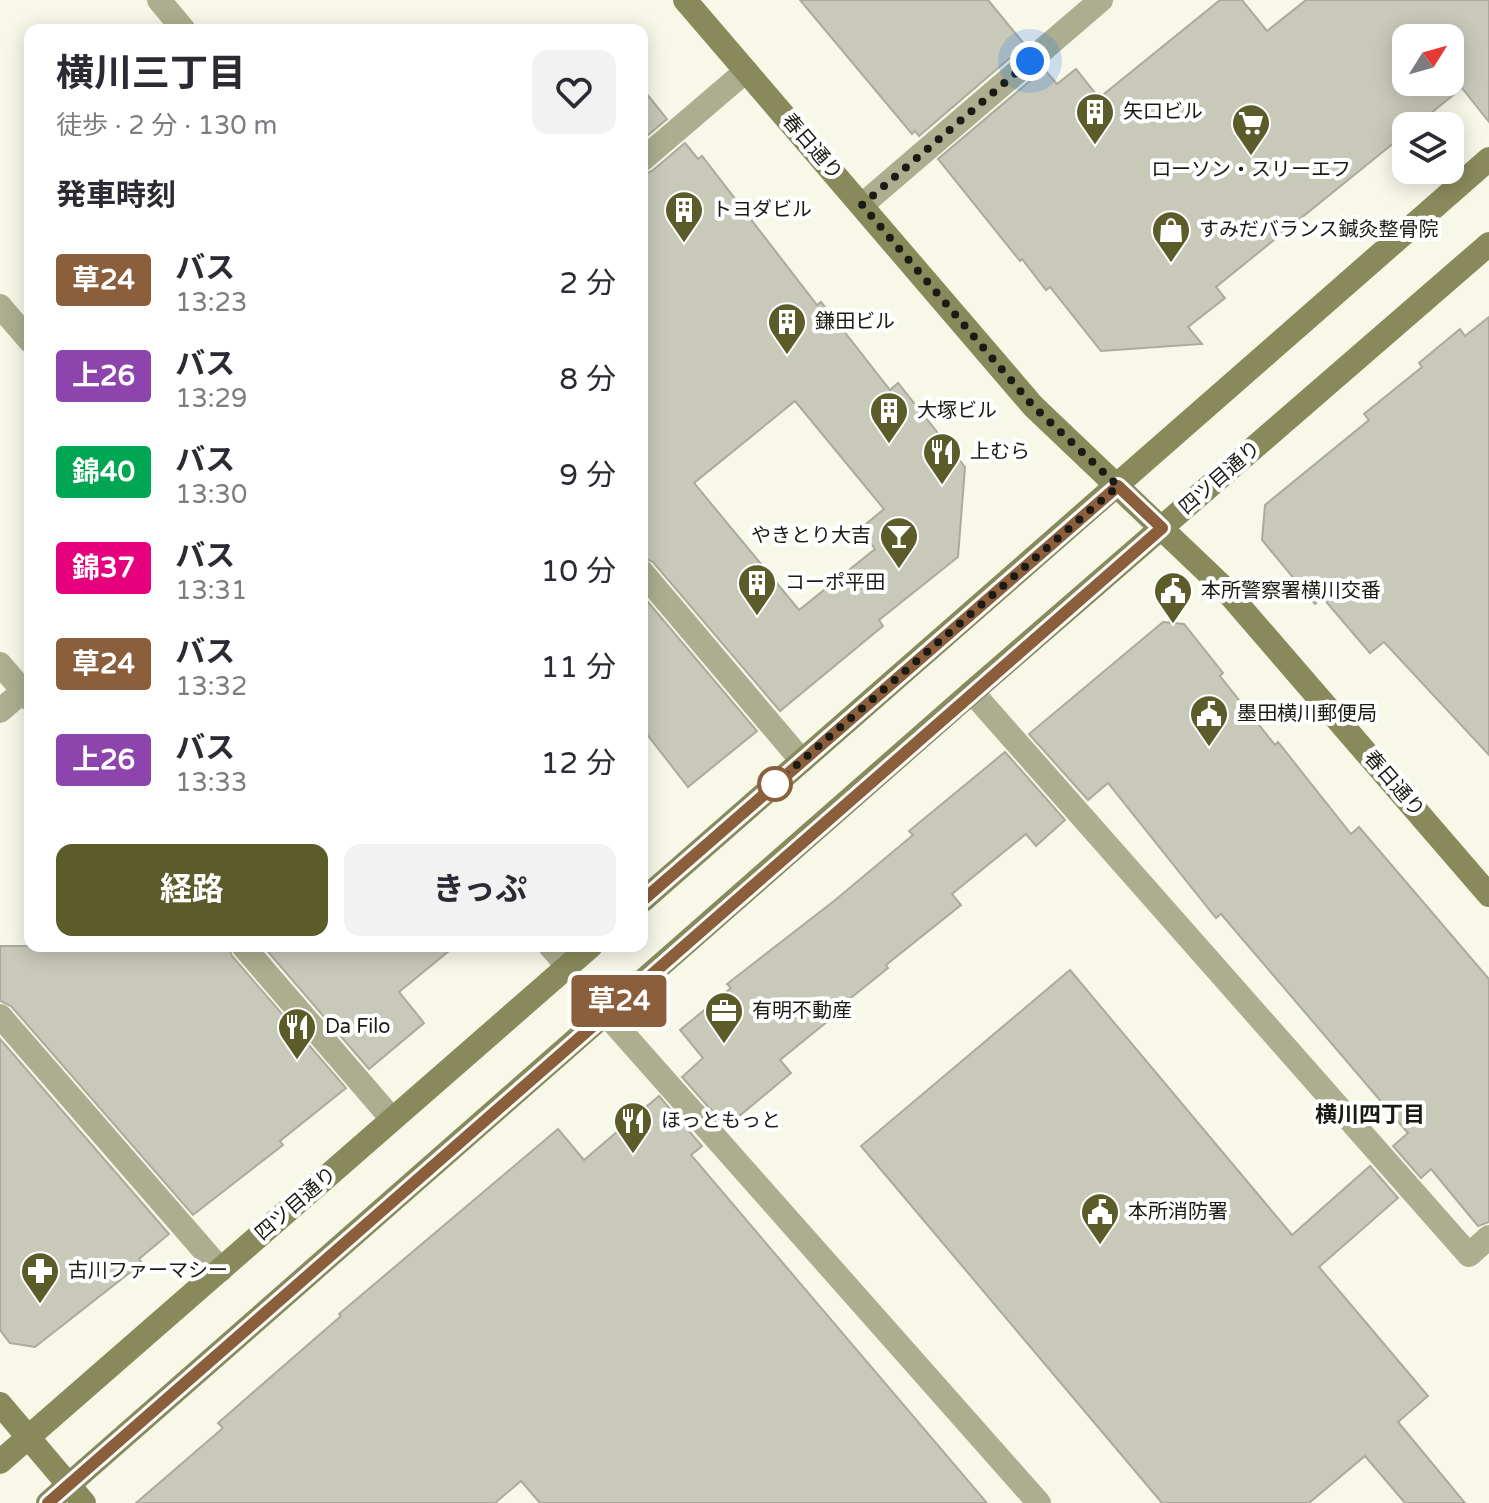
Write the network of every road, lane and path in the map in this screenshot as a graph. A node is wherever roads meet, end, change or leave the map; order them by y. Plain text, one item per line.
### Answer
1 (159, 0) edge
2 (685, 0) edge
3 (1101, 0) edge
4 (179, 24) edge
5 (746, 71) junction
6 (648, 155) edge
7 (1489, 159) edge
8 (862, 205) junction
9 (1489, 244) edge
10 (0, 306) edge
11 (24, 334) edge
12 (1118, 486) junction
13 (1162, 528) junction
14 (648, 579) edge
15 (0, 664) edge
16 (24, 687) edge
17 (972, 692) junction
18 (24, 694) edge
19 (0, 711) edge
20 (802, 761) junction
21 (1489, 895) edge
22 (648, 896) edge
23 (248, 952) edge
24 (555, 952) edge
25 (584, 952) edge
26 (568, 967) junction
27 (605, 1013) junction
28 (0, 1016) edge
29 (392, 1119) junction
30 (1489, 1237) edge
31 (221, 1270) junction
32 (0, 1404) edge
33 (28, 1438) junction
34 (0, 1462) edge
35 (76, 1494) edge
36 (48, 1503) edge
37 (1039, 1503) edge

1 - 4 street
2 - 5 main road, 春日通り
3 - 8 street
5 - 6 street
5 - 8 main road, 春日通り
7 - 12 main road
8 - 12 main road, 春日通り
9 - 13 main road, 四ツ目通り
10 - 11 street
12 - 13 main road, 春日通り
12 - 20 main road
13 - 17 main road, 四ツ目通り
13 - 21 main road, 春日通り
14 - 20 street
15 - 16 street
17 - 27 main road, 四ツ目通り
17 - 30 street
18 - 19 street
20 - 22 main road
23 - 29 street
24 - 26 street
25 - 26 main road, 四ツ目通り
26 - 29 main road, 四ツ目通り
27 - 35 main road, 四ツ目通り
27 - 37 street
28 - 31 street
29 - 31 main road, 四ツ目通り
31 - 33 main road, 四ツ目通り
32 - 33 main road
33 - 34 main road, 四ツ目通り
33 - 35 main road
35 - 36 main road, 四ツ目通り

